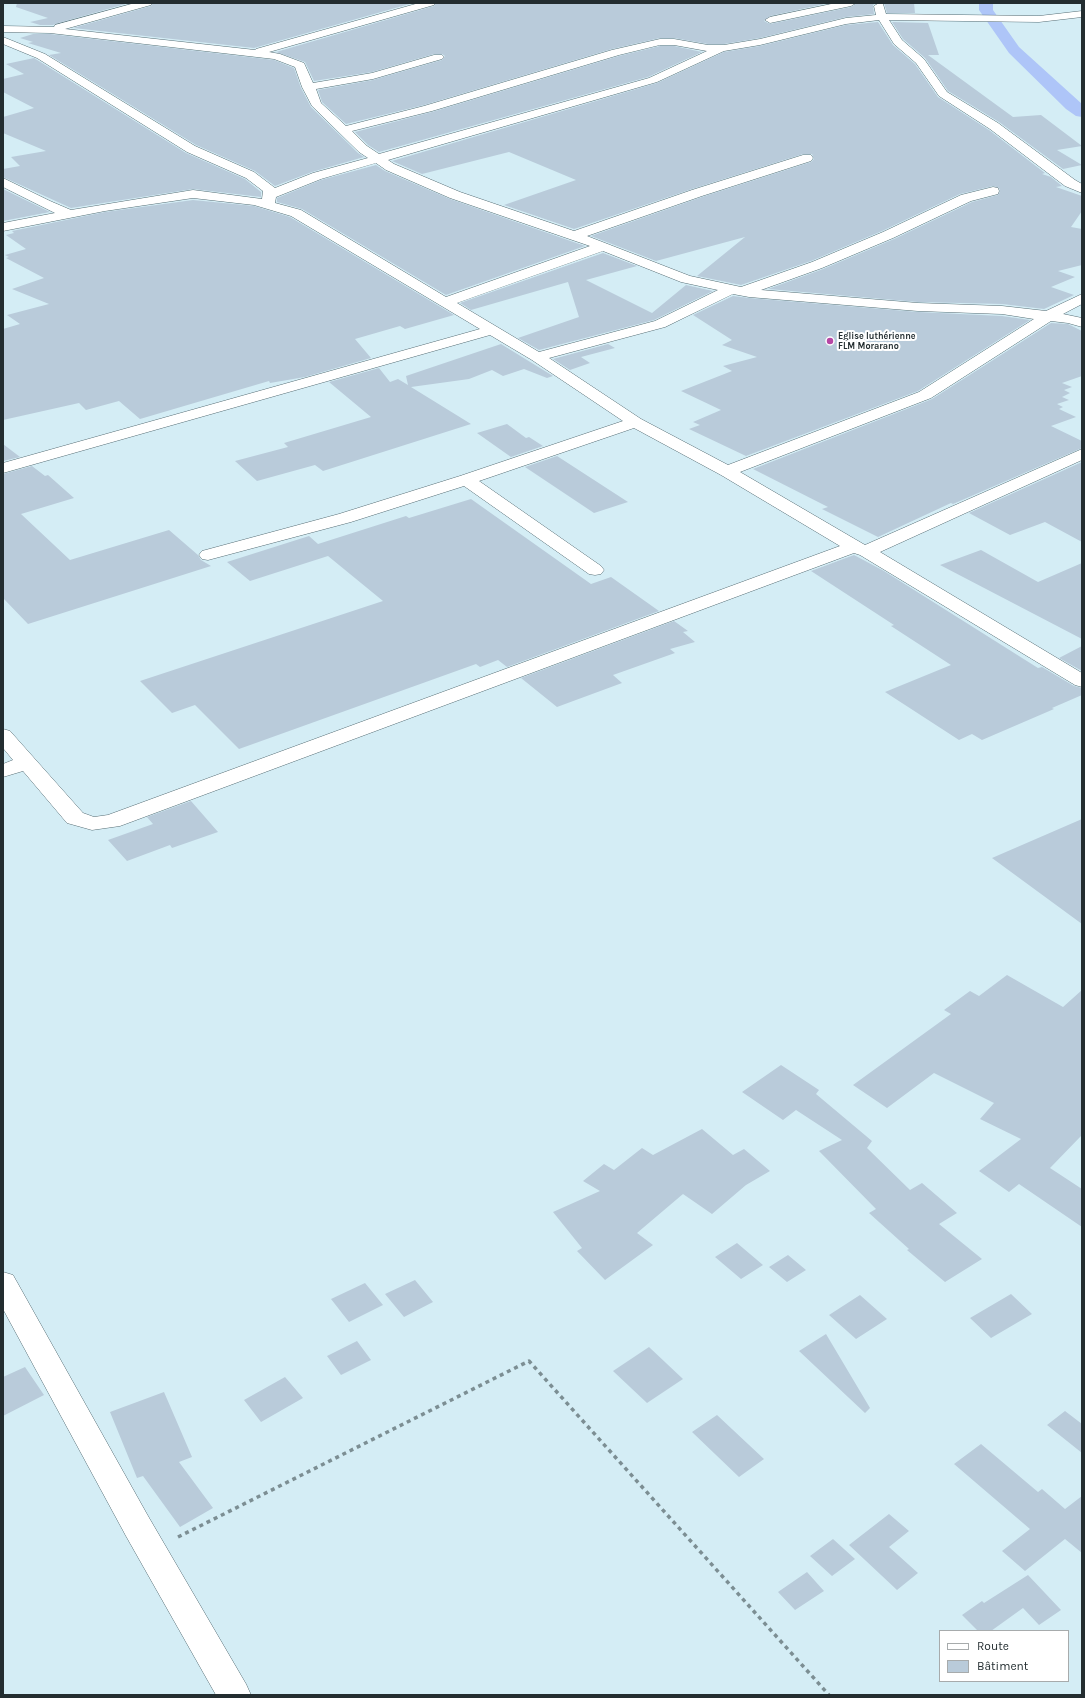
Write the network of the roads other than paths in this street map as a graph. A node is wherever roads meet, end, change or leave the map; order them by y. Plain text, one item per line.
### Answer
1 (147, 3) edge
2 (430, 3) edge
3 (851, 3) edge
4 (878, 3) edge
5 (1082, 14) edge
6 (882, 17) junction
7 (770, 20) dead end
8 (3, 28) edge
9 (50, 30) junction
10 (3, 40) edge
11 (724, 48) junction
12 (255, 53) junction
13 (438, 58) dead end
14 (308, 87) junction
15 (344, 130) junction
16 (807, 158) dead end
17 (378, 159) junction
18 (3, 182) edge
19 (1082, 189) edge
20 (993, 191) dead end
21 (268, 200) junction
22 (70, 214) junction
23 (3, 227) edge
24 (574, 236) junction
25 (603, 246) junction
26 (736, 291) junction
27 (1082, 298) edge
28 (445, 302) junction
29 (1048, 316) junction
30 (1082, 323) edge
31 (492, 330) junction
32 (537, 357) junction
33 (635, 422) junction
34 (1082, 454) edge
35 (3, 468) edge
36 (727, 471) junction
37 (466, 480) junction
38 (860, 549) junction
39 (208, 555) dead end
40 (595, 570) dead end
41 (1082, 681) edge
42 (3, 736) edge
43 (27, 762) junction
44 (3, 771) edge
45 (3, 1283) edge
46 (234, 1695) edge

1 - 9 street
2 - 12 street
3 - 7 street
4 - 6 street
5 - 6 street
6 - 11 street
6 - 19 street
8 - 9 street
9 - 12 street
10 - 21 street
11 - 15 street
11 - 17 street
12 - 14 street
13 - 14 street
14 - 15 street
15 - 17 street
16 - 24 street
17 - 21 street
17 - 24 street
18 - 22 street
20 - 26 street
21 - 22 street
21 - 28 street
22 - 23 street
24 - 25 street
25 - 26 street
25 - 28 street
26 - 29 street
26 - 32 street
27 - 29 street
28 - 31 street
29 - 30 street
29 - 36 street
31 - 32 street
31 - 35 street
32 - 33 street
33 - 36 street
33 - 37 street
34 - 38 street
36 - 38 street
37 - 39 street
37 - 40 street
38 - 41 street
38 - 43 street
42 - 43 street
43 - 44 street
45 - 46 street

